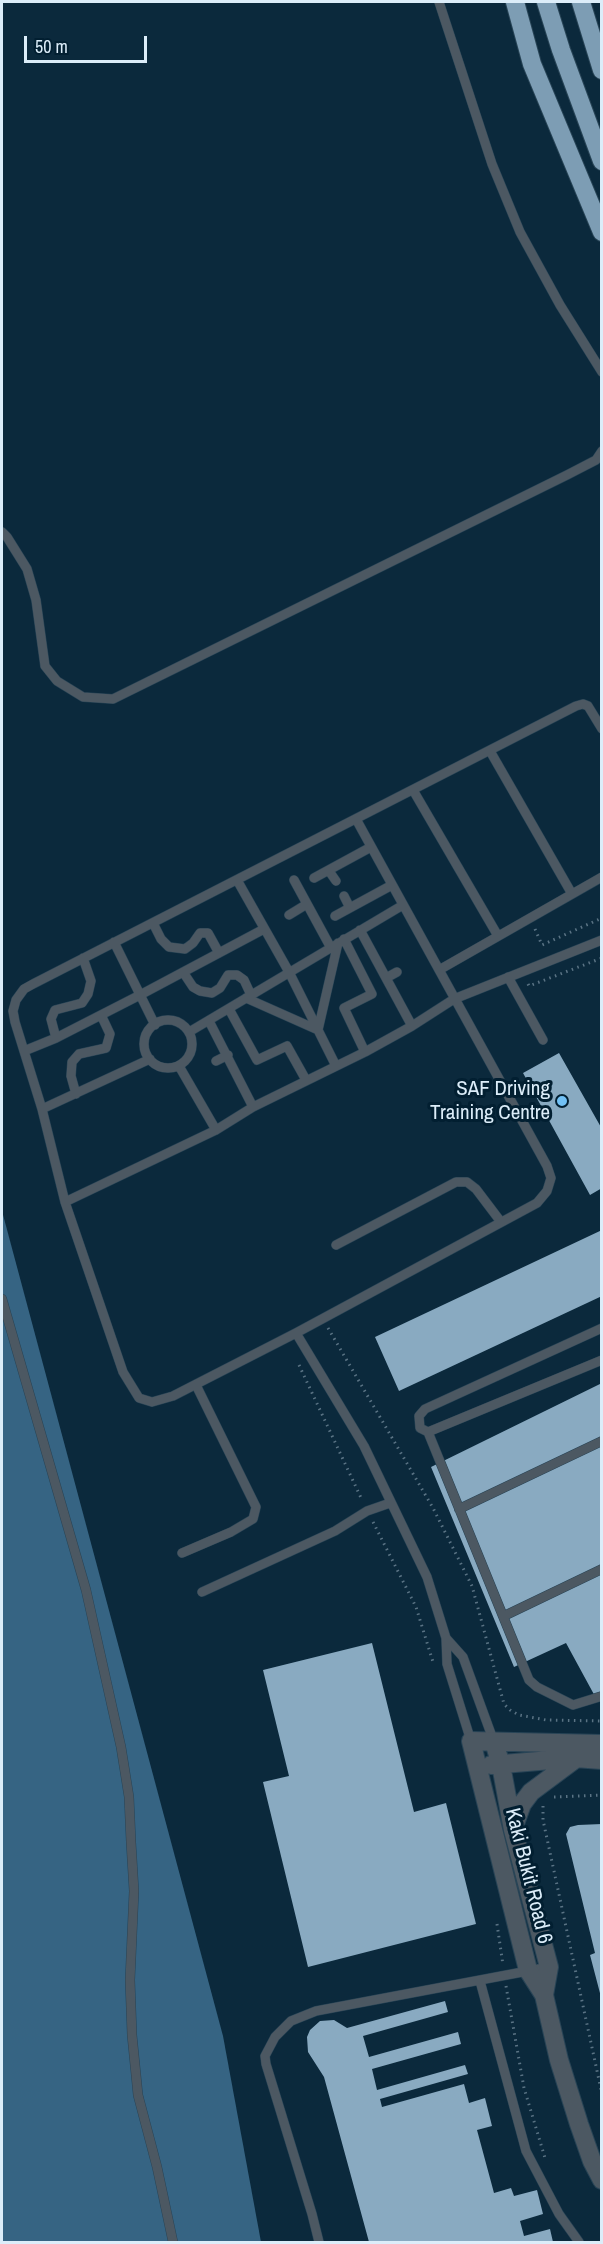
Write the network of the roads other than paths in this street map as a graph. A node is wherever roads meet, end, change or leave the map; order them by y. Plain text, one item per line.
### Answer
1 (440, 2) edge
2 (515, 2) edge
3 (546, 2) edge
4 (581, 2) edge
5 (602, 70) edge
6 (602, 161) edge
7 (602, 232) edge
8 (602, 372) edge
9 (602, 451) edge
10 (2, 532) edge
11 (602, 729) edge
12 (490, 751) junction
13 (413, 790) junction
14 (356, 819) junction
15 (371, 848) junction
16 (329, 870) junction
17 (602, 877) edge
18 (315, 878) dead end
19 (237, 880) junction
20 (294, 880) dead end
21 (336, 881) dead end
22 (392, 885) junction
23 (572, 894) junction
24 (344, 896) dead end
25 (307, 904) junction
26 (403, 905) junction
27 (350, 908) junction
28 (289, 915) dead end
29 (335, 916) dead end
30 (153, 923) junction
31 (264, 929) junction
32 (360, 930) junction
33 (498, 936) junction
34 (602, 940) edge
35 (114, 942) junction
36 (338, 943) junction
37 (219, 953) junction
38 (83, 958) junction
39 (438, 970) junction
40 (183, 972) junction
41 (289, 972) junction
42 (397, 972) dead end
43 (508, 977) junction
44 (386, 978) junction
45 (140, 995) junction
46 (248, 997) junction
47 (454, 999) junction
48 (229, 1009) junction
49 (101, 1015) junction
50 (209, 1021) junction
51 (155, 1025) junction
52 (412, 1026) junction
53 (318, 1029) junction
54 (189, 1032) junction
55 (56, 1038) junction
56 (543, 1040) dead end
57 (24, 1051) junction
58 (365, 1052) junction
59 (228, 1055) junction
60 (150, 1059) junction
61 (216, 1061) dead end
62 (178, 1066) junction
63 (336, 1066) junction
64 (306, 1080) junction
65 (76, 1094) junction
66 (253, 1107) junction
67 (42, 1110) junction
68 (216, 1130) junction
69 (65, 1202) junction
70 (501, 1222) junction
71 (336, 1245) dead end
72 (2, 1299) edge
73 (602, 1328) edge
74 (296, 1333) junction
75 (602, 1360) edge
76 (196, 1384) junction
77 (428, 1432) junction
78 (602, 1440) edge
79 (390, 1503) junction
80 (459, 1509) junction
81 (182, 1553) dead end
82 (602, 1569) edge
83 (202, 1592) dead end
84 (504, 1616) junction
85 (446, 1638) junction
86 (602, 1696) edge
87 (471, 1741) junction
88 (494, 1742) junction
89 (602, 1744) edge
90 (575, 1758) junction
91 (602, 1760) edge
92 (477, 1764) junction
93 (501, 1765) junction
94 (513, 1830) junction
95 (549, 1967) junction
96 (528, 1970) junction
97 (480, 1981) junction
98 (544, 1995) junction
99 (602, 2180) edge
100 (173, 2242) edge
101 (319, 2242) edge
102 (579, 2242) edge

1 - 8 lane
2 - 7 highway
3 - 6 highway
4 - 5 highway
9 - 10 lane
11 - 12 lane
12 - 13 lane
12 - 23 lane
13 - 14 lane
13 - 33 lane
14 - 15 lane
14 - 19 lane
15 - 16 lane
15 - 22 lane
16 - 18 lane
16 - 21 lane
17 - 23 lane
19 - 30 lane
19 - 31 lane
20 - 25 lane
22 - 26 lane
22 - 27 lane
23 - 33 lane
24 - 27 lane
25 - 28 lane
25 - 36 lane
26 - 32 lane
26 - 39 lane
27 - 29 lane
30 - 35 lane
30 - 37 lane
31 - 37 lane
31 - 41 lane
32 - 36 lane
32 - 44 lane
33 - 39 lane
34 - 43 lane
35 - 38 lane
35 - 45 lane
36 - 41 lane
36 - 53 lane
36 - 58 lane
37 - 40 lane
38 - 55 lane
38 - 57 lane
39 - 47 lane
40 - 45 lane
40 - 46 lane
41 - 46 lane
41 - 53 lane
42 - 44 lane
43 - 47 lane
43 - 56 lane
44 - 52 lane
45 - 49 lane
45 - 51 lane
46 - 48 lane
46 - 53 lane
47 - 52 lane
47 - 70 lane
48 - 50 lane
48 - 64 lane
49 - 55 lane
49 - 65 lane
50 - 54 lane
50 - 59 lane
51 - 54 lane
51 - 60 lane
52 - 58 lane
53 - 63 lane
54 - 62 lane
55 - 57 lane
57 - 67 lane
58 - 63 lane
59 - 61 lane
59 - 66 lane
60 - 62 lane
60 - 65 lane
62 - 68 lane
63 - 64 lane
64 - 66 lane
65 - 67 lane
66 - 68 lane
67 - 69 lane
68 - 69 lane
69 - 76 lane
70 - 71 lane
70 - 74 lane
72 - 100 lane
73 - 77 lane
74 - 76 lane
74 - 79 lane
75 - 77 lane
76 - 81 lane
77 - 80 lane
78 - 80 lane
79 - 83 lane
79 - 85 lane
80 - 84 lane
82 - 84 lane
84 - 86 lane
85 - 87 lane
85 - 88 lane
87 - 88 street
87 - 92 street, Kaki Bukit Road 6
88 - 89 street
88 - 93 street, Kaki Bukit Road 6
90 - 91 street
90 - 93 street
90 - 94 street
92 - 93 street
92 - 96 street, Kaki Bukit Road 6
93 - 94 street, Kaki Bukit Road 6
94 - 95 street, Kaki Bukit Road 6
95 - 96 lane
95 - 98 street, Kaki Bukit Road 6
96 - 97 lane
96 - 98 street, Kaki Bukit Road 6
97 - 101 lane
97 - 102 lane
98 - 99 street, Kaki Bukit Road 6

